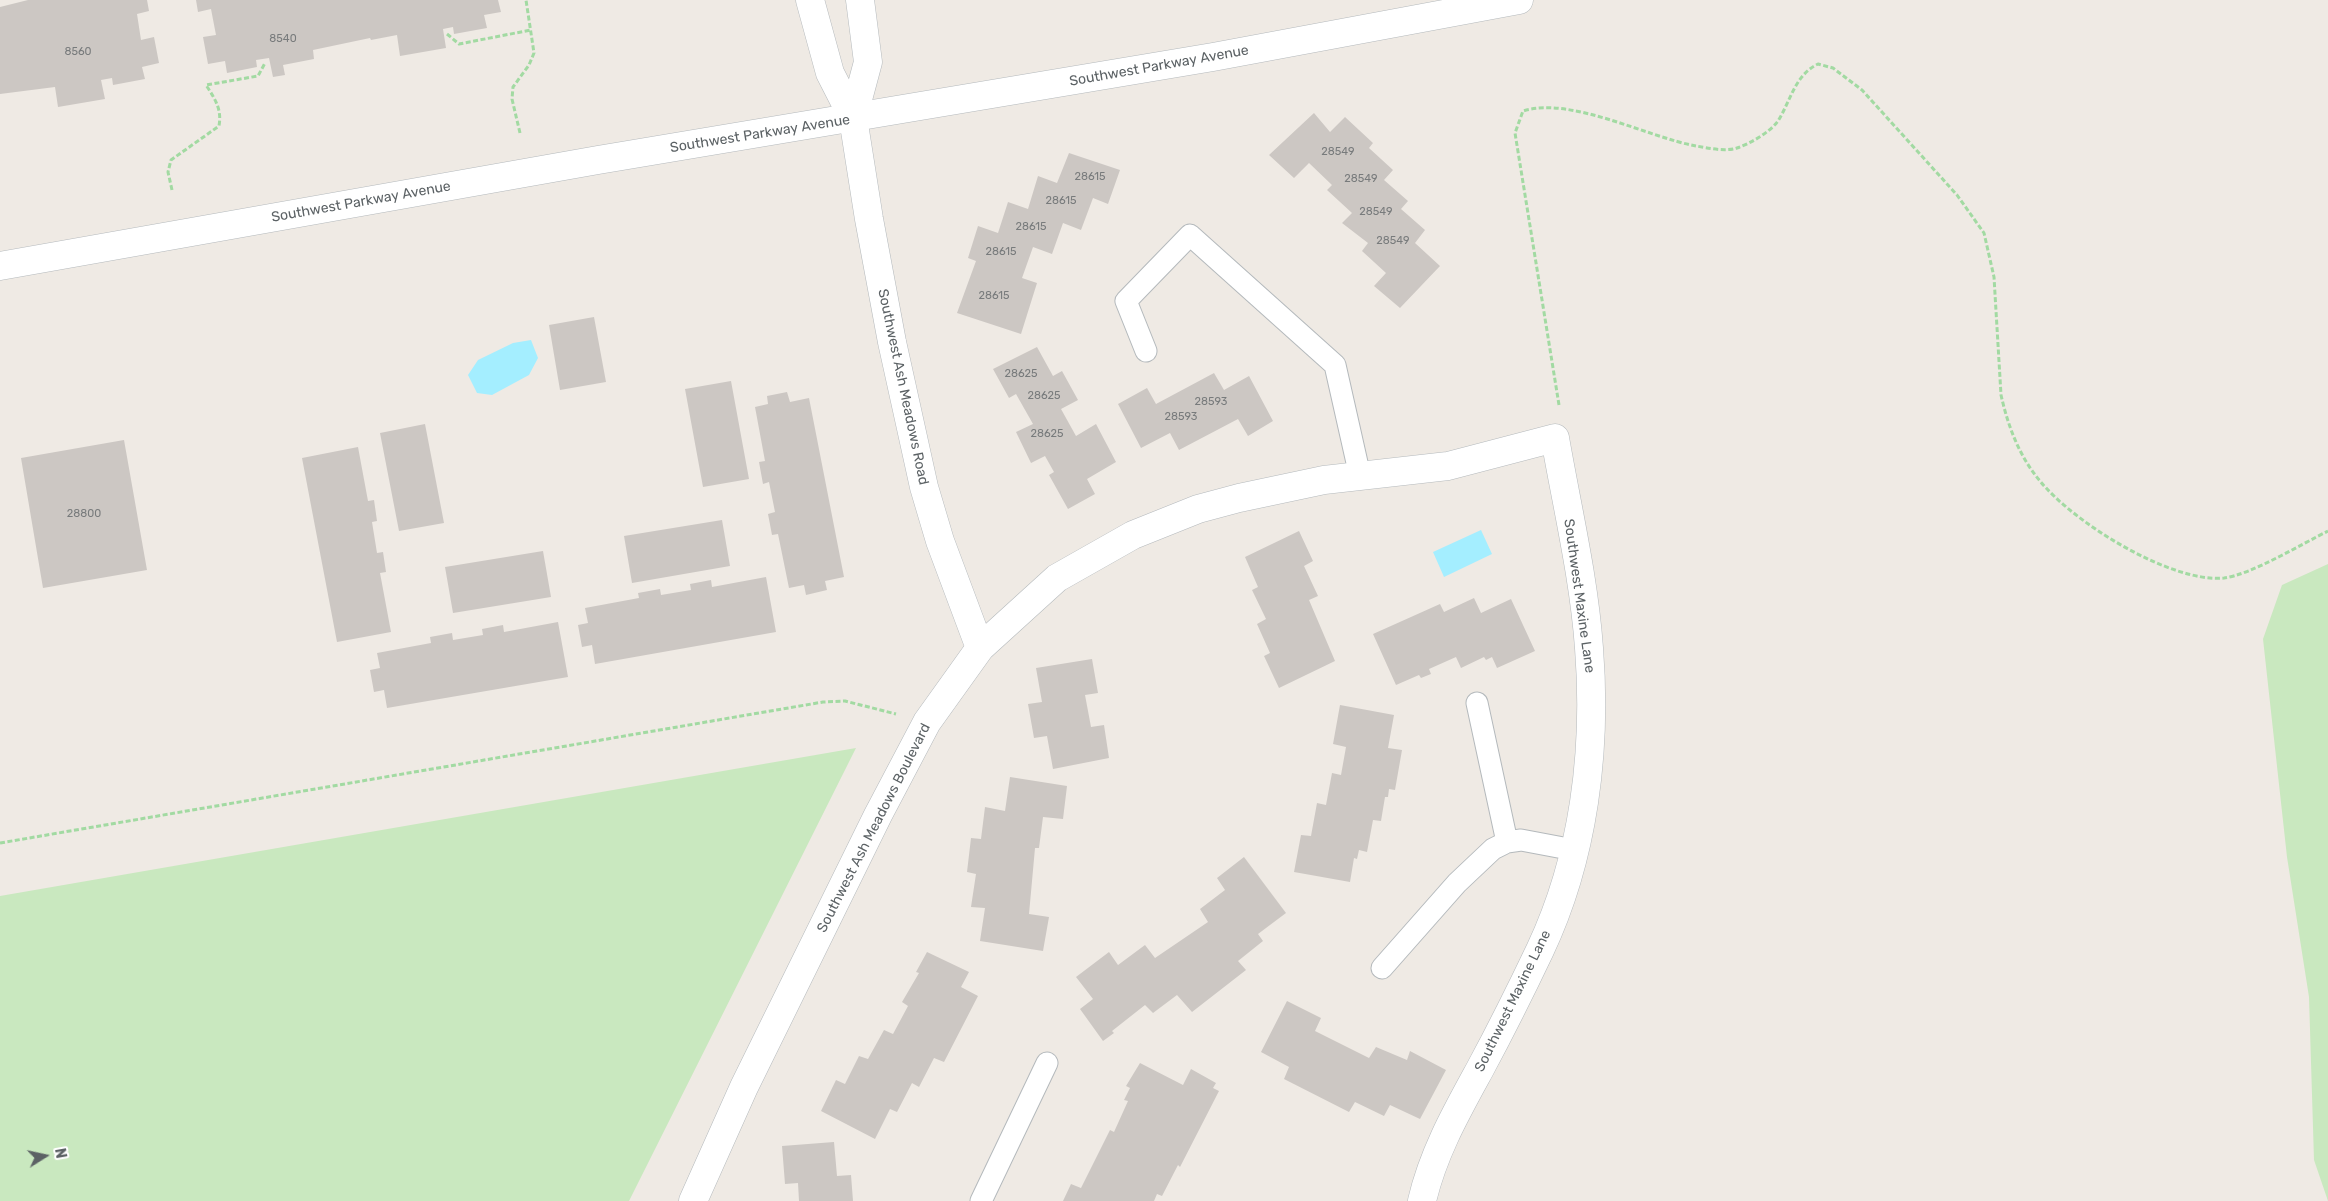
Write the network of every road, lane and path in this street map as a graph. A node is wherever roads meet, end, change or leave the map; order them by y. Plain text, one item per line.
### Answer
1 (526, 0) edge
2 (810, 0) edge
3 (860, 0) edge
4 (1519, 0) edge
5 (531, 30) junction
6 (447, 34) dead end
7 (265, 63) dead end
8 (853, 118) junction
9 (520, 132) dead end
10 (172, 190) dead end
11 (0, 266) edge
12 (1146, 351) dead end
13 (1555, 438) junction
14 (1360, 476) junction
15 (2328, 531) edge
16 (980, 648) junction
17 (1477, 703) dead end
18 (928, 722) junction
19 (1508, 842) junction
20 (0, 843) edge
21 (1574, 850) junction
22 (1382, 968) dead end
23 (1047, 1063) dead end
24 (1427, 1200) edge
25 (693, 1201) edge
26 (981, 1201) edge

1 - 5 path
2 - 8 street, Southwest Ash Meadows Road
3 - 8 street, Southwest Ash Meadows Road
4 - 8 street, Southwest Parkway Avenue
5 - 6 path
5 - 9 path
7 - 10 path
8 - 11 street, Southwest Parkway Avenue
8 - 16 street, Southwest Ash Meadows Road
12 - 14 lane
13 - 14 street, Southwest Ash Meadows Boulevard
13 - 15 path
13 - 21 street, Southwest Maxine Lane
14 - 16 street, Southwest Ash Meadows Boulevard
16 - 18 street, Southwest Ash Meadows Boulevard
17 - 19 lane
18 - 20 path
18 - 25 street, Southwest Ash Meadows Boulevard
19 - 21 lane
19 - 22 lane
21 - 24 street, Southwest Maxine Lane
23 - 26 lane

